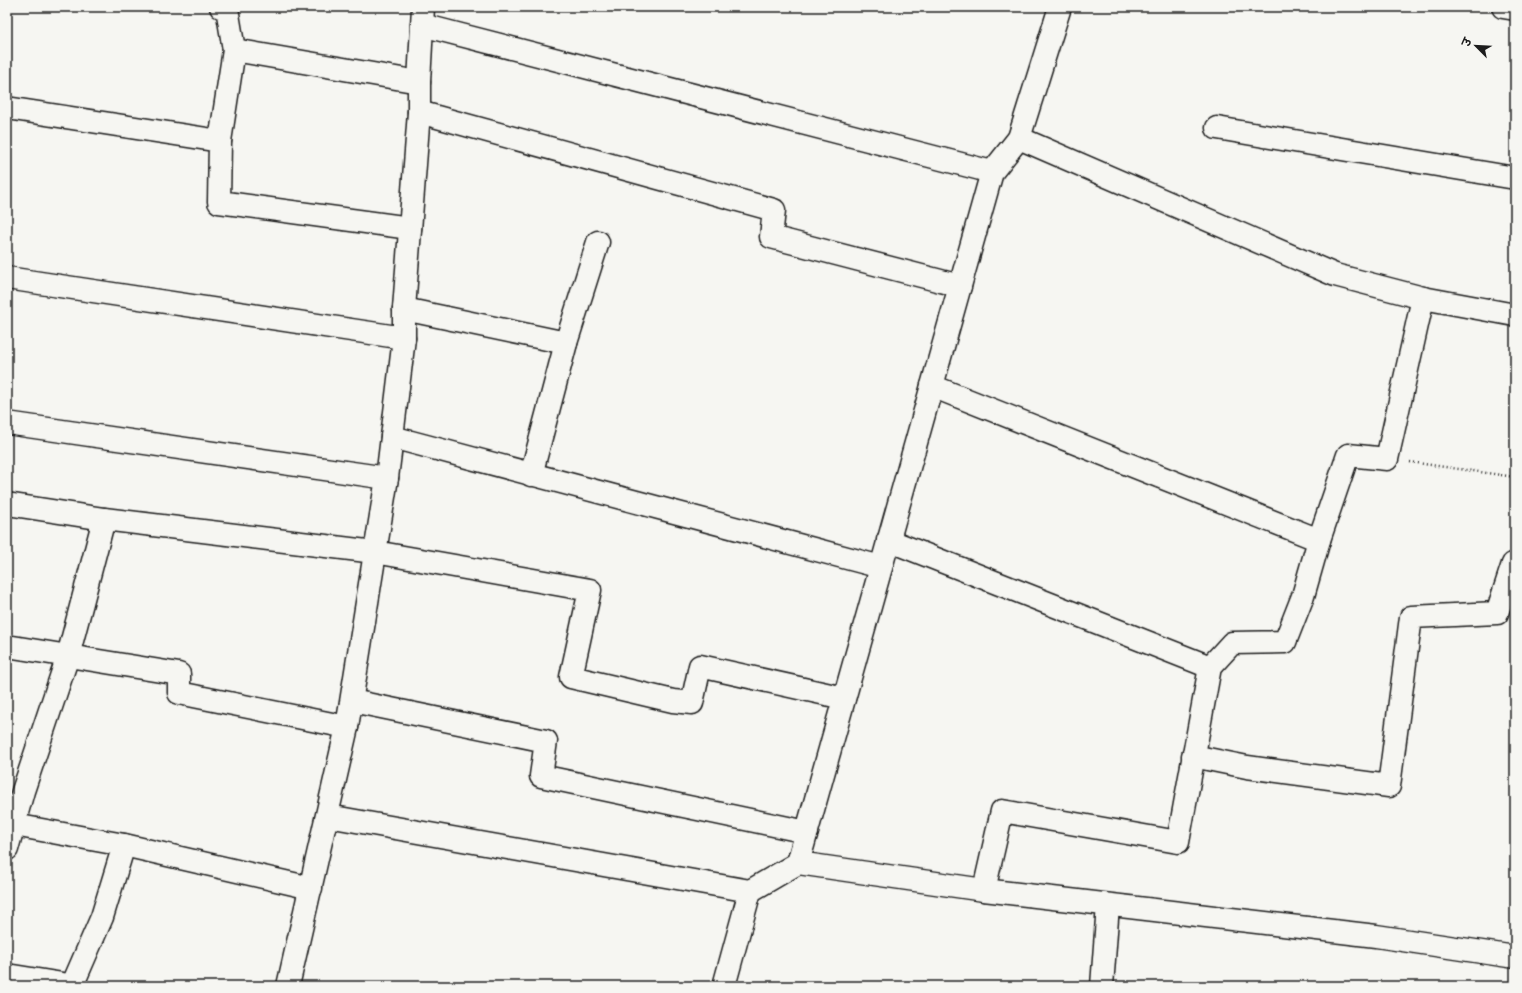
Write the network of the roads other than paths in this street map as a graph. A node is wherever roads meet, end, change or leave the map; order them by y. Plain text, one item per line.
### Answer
1 (221, 7) edge
2 (1060, 7) edge
3 (1503, 7) edge
4 (1515, 9) edge
5 (422, 16) edge
6 (234, 50) junction
7 (419, 82) junction
8 (7, 108) edge
9 (419, 112) junction
10 (1217, 128) dead end
11 (1019, 138) junction
12 (220, 141) junction
13 (992, 172) junction
14 (1515, 178) edge
15 (410, 228) junction
16 (598, 242) dead end
17 (7, 278) edge
18 (960, 286) junction
19 (1423, 298) junction
20 (404, 310) junction
21 (1515, 315) edge
22 (404, 338) junction
23 (566, 343) junction
24 (932, 386) junction
25 (7, 423) edge
26 (392, 438) junction
27 (532, 475) junction
28 (387, 478) junction
29 (7, 504) edge
30 (104, 519) junction
31 (888, 540) junction
32 (1319, 540) junction
33 (375, 552) junction
34 (1515, 564) edge
35 (881, 568) junction
36 (7, 646) edge
37 (68, 656) junction
38 (1210, 667) junction
39 (844, 698) junction
40 (352, 700) junction
41 (347, 727) junction
42 (1192, 756) junction
43 (15, 790) edge
44 (328, 816) junction
45 (14, 825) junction
46 (807, 832) junction
47 (124, 845) junction
48 (7, 849) edge
49 (798, 863) junction
50 (311, 888) junction
51 (984, 890) junction
52 (750, 891) junction
53 (1108, 905) junction
54 (1515, 957) edge
55 (7, 975) edge
56 (72, 986) edge
57 (75, 986) edge
58 (288, 986) edge
59 (724, 986) edge
60 (1102, 986) edge

1 - 6 street
2 - 11 street
3 - 4 street
5 - 7 street
5 - 13 street
6 - 7 street
6 - 12 street
7 - 9 street
8 - 12 street
9 - 15 street
9 - 18 street
10 - 14 street
11 - 13 street
11 - 19 street
12 - 15 street
13 - 18 street
15 - 20 street
16 - 23 street
17 - 22 street
18 - 24 street
19 - 21 street
19 - 32 street
20 - 22 street
20 - 23 street
22 - 26 street
23 - 27 street
24 - 31 street
24 - 32 street
25 - 28 street
26 - 27 street
26 - 28 street
27 - 35 street
28 - 33 street
29 - 30 street
30 - 33 street
30 - 37 street
31 - 35 street
31 - 38 street
32 - 38 street
33 - 39 street
33 - 40 street
34 - 42 street
35 - 39 street
36 - 37 street
37 - 41 street
37 - 43 street
38 - 42 street
39 - 46 street
40 - 41 street
40 - 46 street
41 - 44 street
42 - 51 street
43 - 45 street
44 - 50 street
44 - 52 street
45 - 47 street
45 - 48 street
46 - 49 street
47 - 50 street
47 - 56 street
49 - 51 street
49 - 52 street
50 - 58 street
51 - 53 street
52 - 59 street
53 - 54 street
53 - 60 street
55 - 56 street
56 - 57 street

